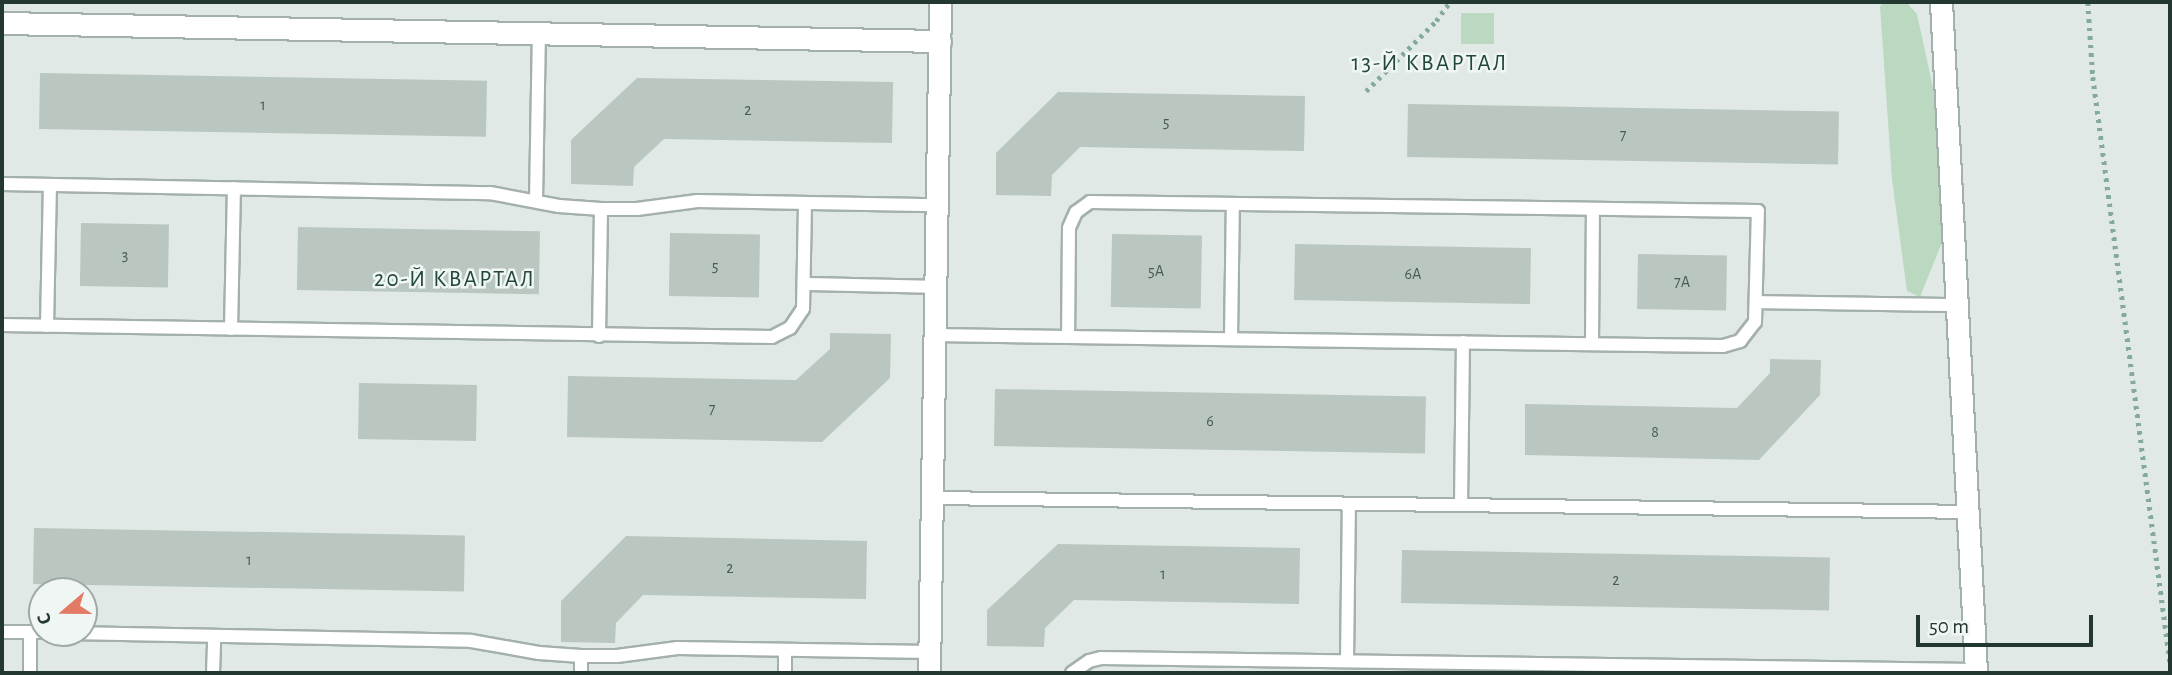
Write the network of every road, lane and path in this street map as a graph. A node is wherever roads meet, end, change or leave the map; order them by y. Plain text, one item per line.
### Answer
1 (940, 2) edge
2 (1450, 2) edge
3 (1941, 2) edge
4 (2088, 2) edge
5 (2, 23) edge
6 (539, 33) junction
7 (940, 41) junction
8 (1366, 91) dead end
9 (2, 184) edge
10 (50, 185) junction
11 (234, 188) junction
12 (536, 201) junction
13 (805, 203) junction
14 (1233, 204) junction
15 (937, 205) junction
16 (601, 209) junction
17 (1593, 209) junction
18 (804, 284) junction
19 (935, 287) junction
20 (1757, 302) junction
21 (1957, 305) junction
22 (2, 325) edge
23 (47, 326) junction
24 (231, 329) junction
25 (934, 335) junction
26 (599, 336) junction
27 (1068, 337) junction
28 (1231, 339) junction
29 (1463, 342) junction
30 (1592, 344) junction
31 (932, 498) junction
32 (1349, 504) junction
33 (1461, 505) junction
34 (1968, 512) junction
35 (2, 632) edge
36 (28, 632) edge
37 (98, 634) edge
38 (214, 636) junction
39 (34, 647) edge
40 (785, 650) junction
41 (581, 656) junction
42 (1347, 661) junction
43 (2170, 662) edge
44 (930, 663) edge
45 (1231, 666) edge
46 (1588, 669) edge
47 (1755, 670) edge
48 (1976, 671) edge
49 (30, 673) edge
50 (213, 673) edge
51 (581, 673) edge
52 (785, 673) edge
53 (1072, 673) edge

1 - 7 street
2 - 8 path
3 - 21 street
4 - 43 path
5 - 6 street
6 - 7 street
6 - 12 lane
7 - 15 street
9 - 10 lane
10 - 11 lane
10 - 23 lane
11 - 12 lane
11 - 24 lane
12 - 16 lane
13 - 15 lane
13 - 16 lane
13 - 18 lane
14 - 17 lane
14 - 27 lane
14 - 28 lane
15 - 19 street
16 - 26 lane
17 - 20 lane
17 - 30 lane
18 - 19 lane
18 - 26 lane
19 - 25 street
20 - 21 lane
20 - 30 lane
21 - 34 street
22 - 23 lane
23 - 24 lane
24 - 26 lane
25 - 27 lane
25 - 31 street
27 - 28 lane
28 - 29 lane
29 - 30 lane
29 - 33 lane
31 - 32 lane
31 - 44 street
32 - 33 lane
32 - 42 lane
33 - 34 lane
34 - 48 street
35 - 36 lane
37 - 38 lane
38 - 41 lane
38 - 50 lane
39 - 49 lane
40 - 41 lane
40 - 44 lane
40 - 52 lane
41 - 51 lane
42 - 45 lane
42 - 46 lane
45 - 53 lane
46 - 47 lane
47 - 48 lane

